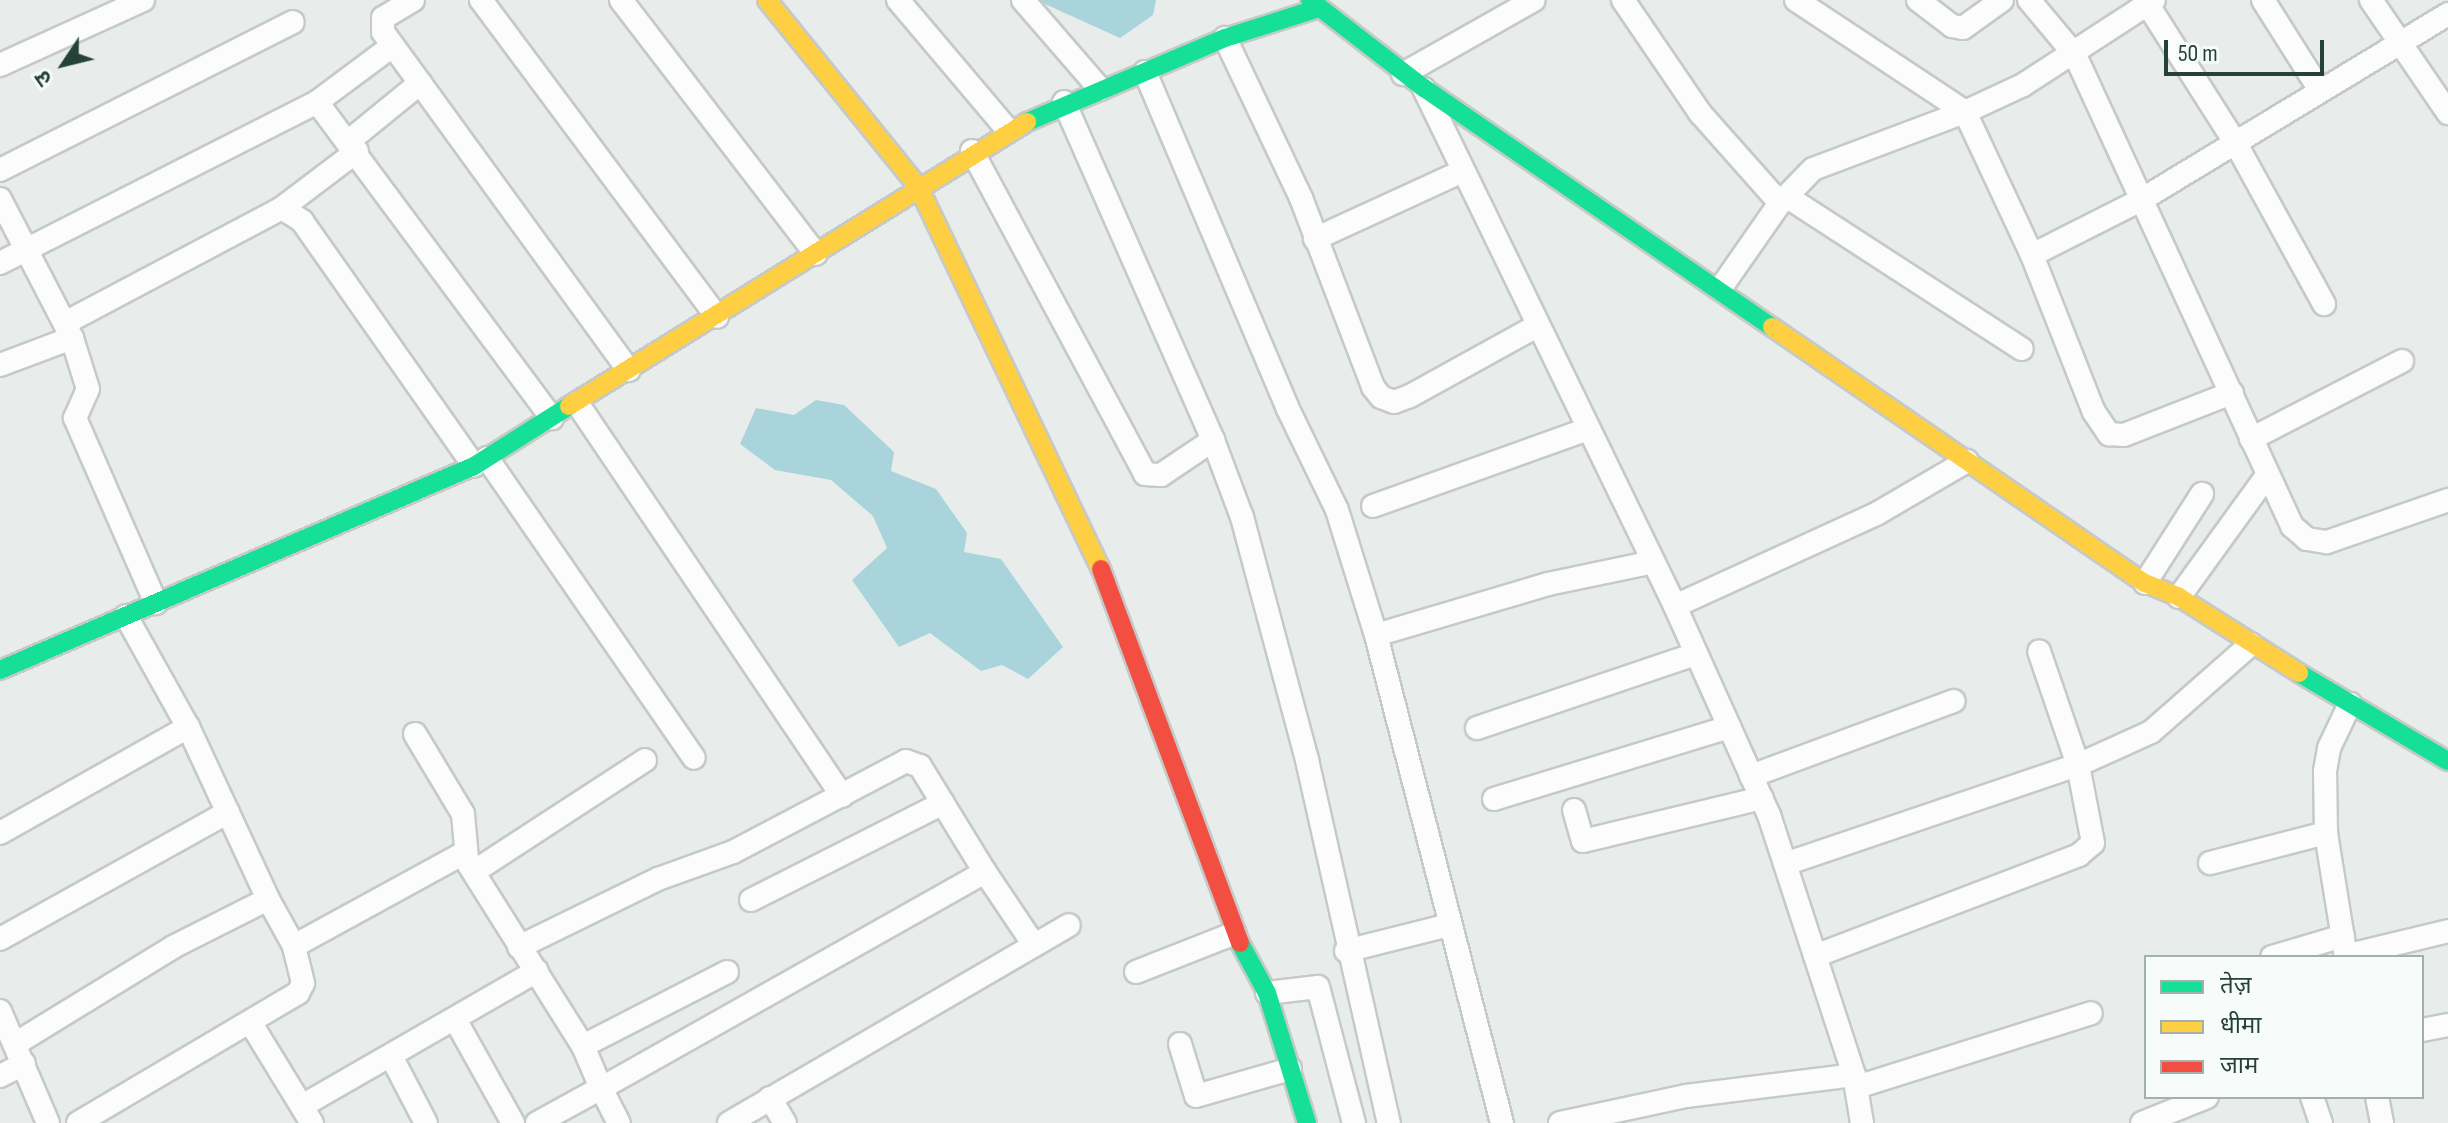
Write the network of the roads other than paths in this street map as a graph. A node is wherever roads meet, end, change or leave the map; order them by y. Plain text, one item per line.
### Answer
1 (143, 0) edge
2 (413, 0) edge
3 (481, 0) edge
4 (621, 0) edge
5 (767, 0) edge
6 (898, 0) edge
7 (1023, 0) edge
8 (1534, 0) edge
9 (1623, 0) edge
10 (1796, 0) edge
11 (1918, 0) edge
12 (2002, 0) edge
13 (2029, 0) edge
14 (2263, 0) edge
15 (2371, 0) edge
16 (2151, 2) edge
17 (1314, 4) edge
18 (2448, 14) edge
19 (293, 22) dead end
20 (1225, 38) junction
21 (2401, 41) junction
22 (392, 46) junction
23 (2075, 55) junction
24 (0, 65) edge
25 (1145, 72) junction
26 (1403, 74) junction
27 (420, 83) junction
28 (1424, 88) junction
29 (1100, 89) junction
30 (2320, 90) junction
31 (317, 102) junction
32 (1064, 102) junction
33 (1965, 112) junction
34 (2448, 113) edge
35 (1008, 130) junction
36 (2235, 142) junction
37 (353, 146) junction
38 (972, 151) junction
39 (0, 170) edge
40 (1461, 172) junction
41 (919, 188) junction
42 (0, 199) edge
43 (1783, 199) junction
44 (2141, 200) junction
45 (282, 208) junction
46 (1315, 239) junction
47 (27, 250) junction
48 (816, 254) junction
49 (2032, 255) junction
50 (0, 263) edge
51 (1720, 289) junction
52 (2324, 304) dead end
53 (717, 317) junction
54 (1537, 326) junction
55 (68, 330) junction
56 (2022, 349) dead end
57 (2402, 361) dead end
58 (0, 365) edge
59 (629, 370) junction
60 (2232, 393) junction
61 (577, 403) junction
62 (552, 418) junction
63 (1588, 429) junction
64 (2251, 439) junction
65 (1213, 440) junction
66 (1967, 461) junction
67 (481, 462) junction
68 (2266, 477) junction
69 (2202, 494) dead end
70 (2448, 500) edge
71 (1373, 506) dead end
72 (1653, 562) junction
73 (2145, 583) junction
74 (2179, 597) junction
75 (156, 603) junction
76 (1675, 606) junction
77 (126, 616) junction
78 (1376, 635) junction
79 (2251, 644) junction
80 (2039, 651) dead end
81 (1696, 654) junction
82 (0, 670) edge
83 (1954, 701) dead end
84 (2350, 704) junction
85 (188, 727) junction
86 (1729, 727) junction
87 (1477, 728) dead end
88 (415, 734) dead end
89 (694, 758) dead end
90 (645, 760) dead end
91 (2448, 761) edge
92 (2078, 765) junction
93 (1751, 776) junction
94 (842, 796) junction
95 (1762, 798) junction
96 (1494, 799) dead end
97 (943, 803) junction
98 (1574, 810) dead end
99 (228, 812) junction
100 (0, 833) edge
101 (2326, 833) junction
102 (2210, 863) dead end
103 (1785, 864) junction
104 (471, 865) junction
105 (985, 872) junction
106 (268, 899) junction
107 (751, 900) dead end
108 (1069, 925) dead end
109 (1449, 925) junction
110 (2448, 931) edge
111 (1235, 933) junction
112 (0, 939) edge
113 (1034, 945) junction
114 (294, 946) junction
115 (519, 947) junction
116 (2345, 950) edge
117 (1346, 951) junction
118 (2293, 955) edge
119 (1815, 956) junction
120 (537, 971) junction
121 (727, 972) dead end
122 (1136, 972) dead end
123 (1267, 993) junction
124 (0, 1011) edge
125 (2091, 1013) dead end
126 (456, 1021) junction
127 (250, 1022) junction
128 (2448, 1025) edge
129 (2424, 1030) edge
130 (1180, 1044) dead end
131 (583, 1046) junction
132 (19, 1054) junction
133 (392, 1058) junction
134 (1290, 1069) junction
135 (0, 1076) edge
136 (1856, 1081) junction
137 (601, 1088) junction
138 (770, 1098) junction
139 (2313, 1099) edge
140 (2377, 1099) edge
141 (2201, 1107) edge
142 (307, 1115) edge
143 (48, 1123) edge
144 (78, 1123) edge
145 (426, 1123) edge
146 (513, 1123) edge
147 (537, 1123) edge
148 (619, 1123) edge
149 (729, 1123) edge
150 (785, 1123) edge
151 (1307, 1123) edge
152 (1354, 1123) edge
153 (1389, 1123) edge
154 (1502, 1123) edge
155 (1560, 1123) edge
156 (1862, 1123) edge
157 (2142, 1123) edge
158 (2321, 1123) edge
159 (2382, 1123) edge

1 - 24 street
2 - 22 street
3 - 53 street
4 - 48 street
5 - 41 street
6 - 35 street
7 - 29 street
8 - 26 street
9 - 43 street
10 - 33 street
11 - 12 street
13 - 23 street
14 - 30 street
15 - 21 street
16 - 23 street
16 - 36 street
17 - 20 street
17 - 26 street
18 - 21 street
19 - 39 street
20 - 25 street
20 - 46 street
21 - 30 street
21 - 34 street
22 - 27 street
22 - 31 street
23 - 33 street
23 - 44 street
25 - 29 street
25 - 78 street
26 - 28 street
27 - 37 street
27 - 59 street
28 - 40 street
28 - 51 street
29 - 32 street
30 - 36 street
31 - 37 street
31 - 47 street
32 - 35 street
32 - 65 street
33 - 43 street
33 - 49 street
35 - 38 street
36 - 44 street
36 - 52 street
37 - 45 street
37 - 62 street
38 - 41 street
38 - 65 street
40 - 46 street
40 - 54 street
41 - 48 street
41 - 111 street
42 - 47 street
43 - 51 street
43 - 56 street
44 - 49 street
44 - 60 street
45 - 55 street
45 - 67 street
46 - 54 street
47 - 50 street
47 - 55 street
48 - 53 street
49 - 60 street
51 - 66 street
53 - 59 street
54 - 63 street
55 - 58 street
55 - 75 street
57 - 64 street
59 - 61 street
60 - 64 street
61 - 62 street
61 - 94 street
62 - 67 street
63 - 71 street
63 - 72 street
64 - 68 street
65 - 117 street
66 - 73 street
66 - 76 street
67 - 75 street
67 - 89 street
68 - 70 street
68 - 74 street
69 - 73 street
72 - 76 street
72 - 78 street
73 - 74 street
74 - 79 street
75 - 77 street
76 - 81 street
77 - 82 street
77 - 85 street
78 - 109 street
79 - 84 street
79 - 92 street
80 - 92 street
81 - 86 street
81 - 87 street
83 - 93 street
84 - 91 street
84 - 101 street
85 - 99 street
85 - 100 street
86 - 93 street
86 - 96 street
88 - 104 street
90 - 104 street
92 - 103 street
92 - 119 street
93 - 95 street
94 - 97 street
94 - 115 street
95 - 98 street
95 - 103 street
97 - 105 street
97 - 107 street
99 - 106 street
99 - 112 street
101 - 102 street
101 - 116 street
103 - 119 street
104 - 114 street
104 - 115 street
105 - 113 street
105 - 137 street
106 - 114 street
106 - 132 street
108 - 113 street
109 - 117 street
109 - 154 street
110 - 116 street
111 - 122 street
111 - 123 street
113 - 138 street
114 - 127 street
115 - 120 street
116 - 118 street
117 - 153 street
119 - 136 street
120 - 126 street
120 - 131 street
121 - 131 street
123 - 134 street
123 - 152 street
124 - 132 street
125 - 136 street
126 - 133 street
126 - 146 street
127 - 142 street
127 - 144 street
128 - 129 street
130 - 134 street
131 - 137 street
132 - 135 street
132 - 143 street
133 - 142 street
133 - 145 street
134 - 151 street
136 - 155 street
136 - 156 street
137 - 147 street
137 - 148 street
138 - 149 street
138 - 150 street
139 - 158 street
140 - 159 street
141 - 157 street

